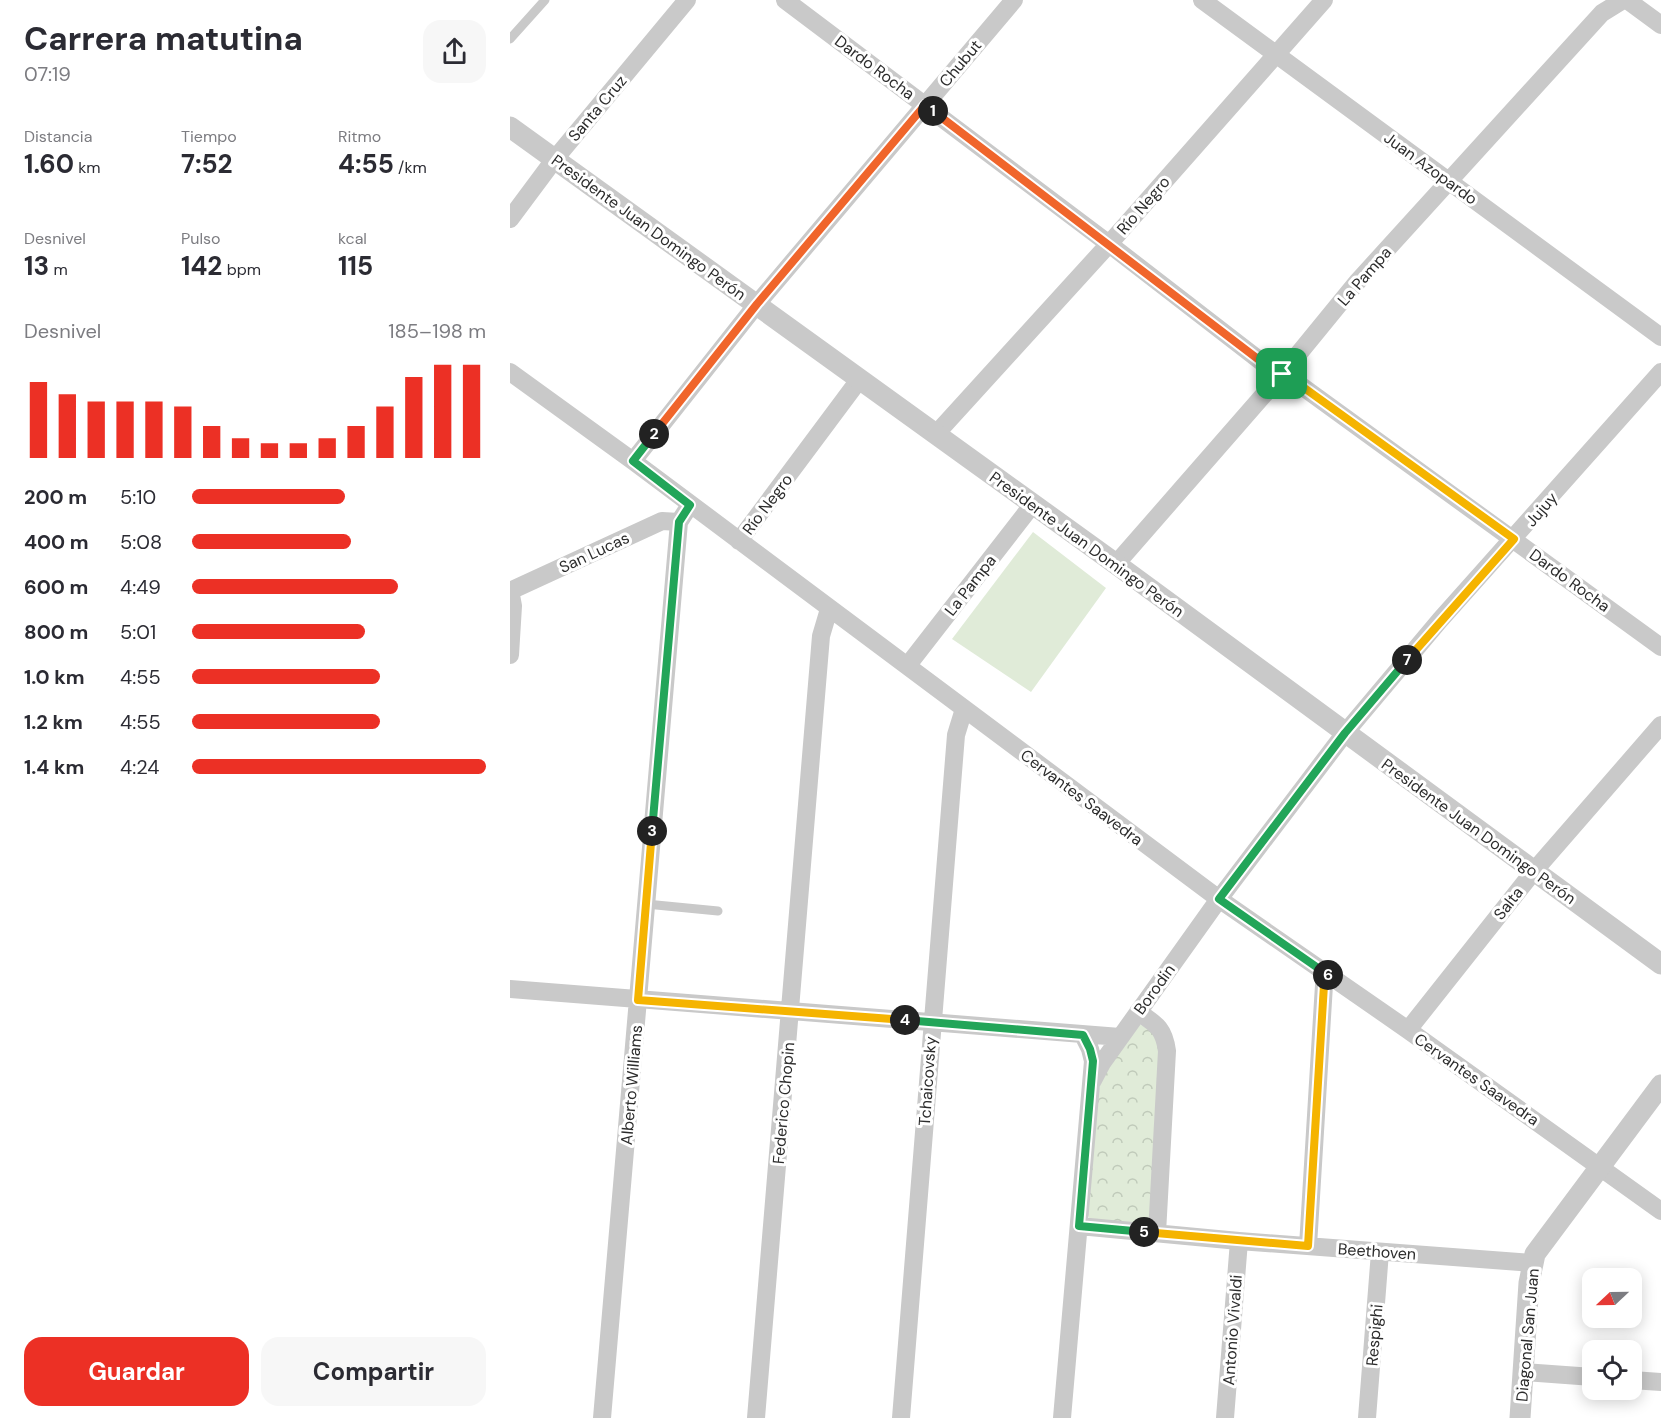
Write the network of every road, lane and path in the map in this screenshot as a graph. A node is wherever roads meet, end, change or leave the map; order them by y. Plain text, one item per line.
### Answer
1 (545, 0) edge
2 (687, 0) edge
3 (785, 0) edge
4 (1014, 0) edge
5 (1202, 0) edge
6 (1324, 0) edge
7 (1625, 0) edge
8 (1661, 25) edge
9 (510, 39) edge
10 (1276, 55) junction
11 (925, 105) junction
12 (510, 127) edge
13 (554, 160) junction
14 (1448, 181) junction
15 (510, 219) edge
16 (1109, 244) junction
17 (757, 304) junction
18 (1661, 337) edge
19 (510, 372) edge
20 (1661, 372) edge
21 (1282, 374) junction
22 (859, 380) junction
23 (936, 434) junction
24 (633, 461) junction
25 (1033, 504) junction
26 (690, 505) junction
27 (679, 522) junction
28 (1514, 539) junction
29 (739, 541) junction
30 (1116, 564) junction
31 (510, 590) edge
32 (829, 609) junction
33 (1661, 647) edge
34 (510, 655) edge
35 (908, 665) junction
36 (964, 710) junction
37 (1661, 725) edge
38 (1345, 733) junction
39 (1534, 871) junction
40 (1219, 899) junction
41 (646, 904) junction
42 (718, 911) dead end
43 (1661, 964) edge
44 (1328, 975) junction
45 (510, 989) edge
46 (638, 1000) junction
47 (791, 1010) junction
48 (1138, 1012) junction
49 (932, 1022) junction
50 (1408, 1030) junction
51 (1083, 1035) junction
52 (1120, 1037) junction
53 (1092, 1082) junction
54 (1661, 1085) edge
55 (1599, 1166) junction
56 (1661, 1211) edge
57 (1079, 1226) junction
58 (1157, 1233) junction
59 (1239, 1241) junction
60 (1308, 1246) junction
61 (1380, 1252) junction
62 (1532, 1263) junction
63 (1523, 1372) junction
64 (1582, 1376) edge
65 (1642, 1381) edge
66 (1661, 1382) edge
67 (602, 1418) edge
68 (756, 1418) edge
69 (901, 1418) edge
70 (1062, 1418) edge
71 (1225, 1418) edge
72 (1367, 1418) edge
73 (1520, 1418) edge

1 - 9 lane
2 - 13 street, Santa Cruz
3 - 11 street, Dardo Rocha
4 - 11 street, Chubut
5 - 10 street, Juan Azopardo
6 - 10 street, Río Negro
7 - 8 street
7 - 14 street, La Pampa
10 - 14 street, Juan Azopardo
10 - 16 street, Río Negro
11 - 16 street, Dardo Rocha
11 - 17 street, Chubut
12 - 13 street, Presidente Juan Domingo Perón
13 - 15 street, Santa Cruz
13 - 17 street, Presidente Juan Domingo Perón
14 - 18 street, Juan Azopardo
14 - 21 street, La Pampa
16 - 21 street, Dardo Rocha
16 - 23 street, Río Negro
17 - 22 street, Presidente Juan Domingo Perón
17 - 24 street, Chubut
19 - 24 street, Cervantes Saavedra
20 - 28 street, Jujuy
21 - 28 street, Dardo Rocha
21 - 30 street, La Pampa
22 - 23 street, Presidente Juan Domingo Perón
22 - 29 street, Río Negro
23 - 25 street, Presidente Juan Domingo Perón
24 - 26 street, Cervantes Saavedra
25 - 30 street, Presidente Juan Domingo Perón
25 - 35 street, La Pampa
26 - 27 street, Alberto Williams
26 - 29 street, Cervantes Saavedra
27 - 31 street, San Lucas
27 - 41 street, Alberto Williams
28 - 33 street, Dardo Rocha
28 - 38 street, Jujuy
29 - 32 street, Cervantes Saavedra
30 - 38 street, Presidente Juan Domingo Perón
31 - 34 street
32 - 35 street, Cervantes Saavedra
32 - 47 street, Federico Chopin
35 - 36 street, Cervantes Saavedra
36 - 40 street, Cervantes Saavedra
36 - 49 street, Tchaicovsky
37 - 39 street, Salta
38 - 39 street, Presidente Juan Domingo Perón
38 - 40 street, Jujuy
39 - 43 street, Presidente Juan Domingo Perón
39 - 50 street, Salta
40 - 44 street, Cervantes Saavedra
40 - 48 street, Borodin
41 - 42 lane
41 - 46 street, Alberto Williams
44 - 50 street, Cervantes Saavedra
44 - 60 street
45 - 46 street
46 - 47 street
46 - 67 street, Alberto Williams
47 - 49 street
47 - 68 street, Federico Chopin
48 - 52 street, Borodin
48 - 58 street
49 - 51 street
49 - 69 street, Tchaicovsky
50 - 55 street, Cervantes Saavedra
51 - 52 street
51 - 53 street
52 - 53 street, Borodin
53 - 57 street
54 - 55 street, Diagonal San Juan
55 - 56 street, Cervantes Saavedra
55 - 62 street, Diagonal San Juan
57 - 58 street, Beethoven
57 - 70 street
58 - 59 street, Beethoven
59 - 60 street, Beethoven
59 - 71 street, Antonio Vivaldi
60 - 61 street, Beethoven
61 - 62 street, Beethoven
61 - 72 street, Respighi
62 - 63 street, Diagonal San Juan
63 - 64 street
63 - 73 street, Diagonal San Juan
65 - 66 street

